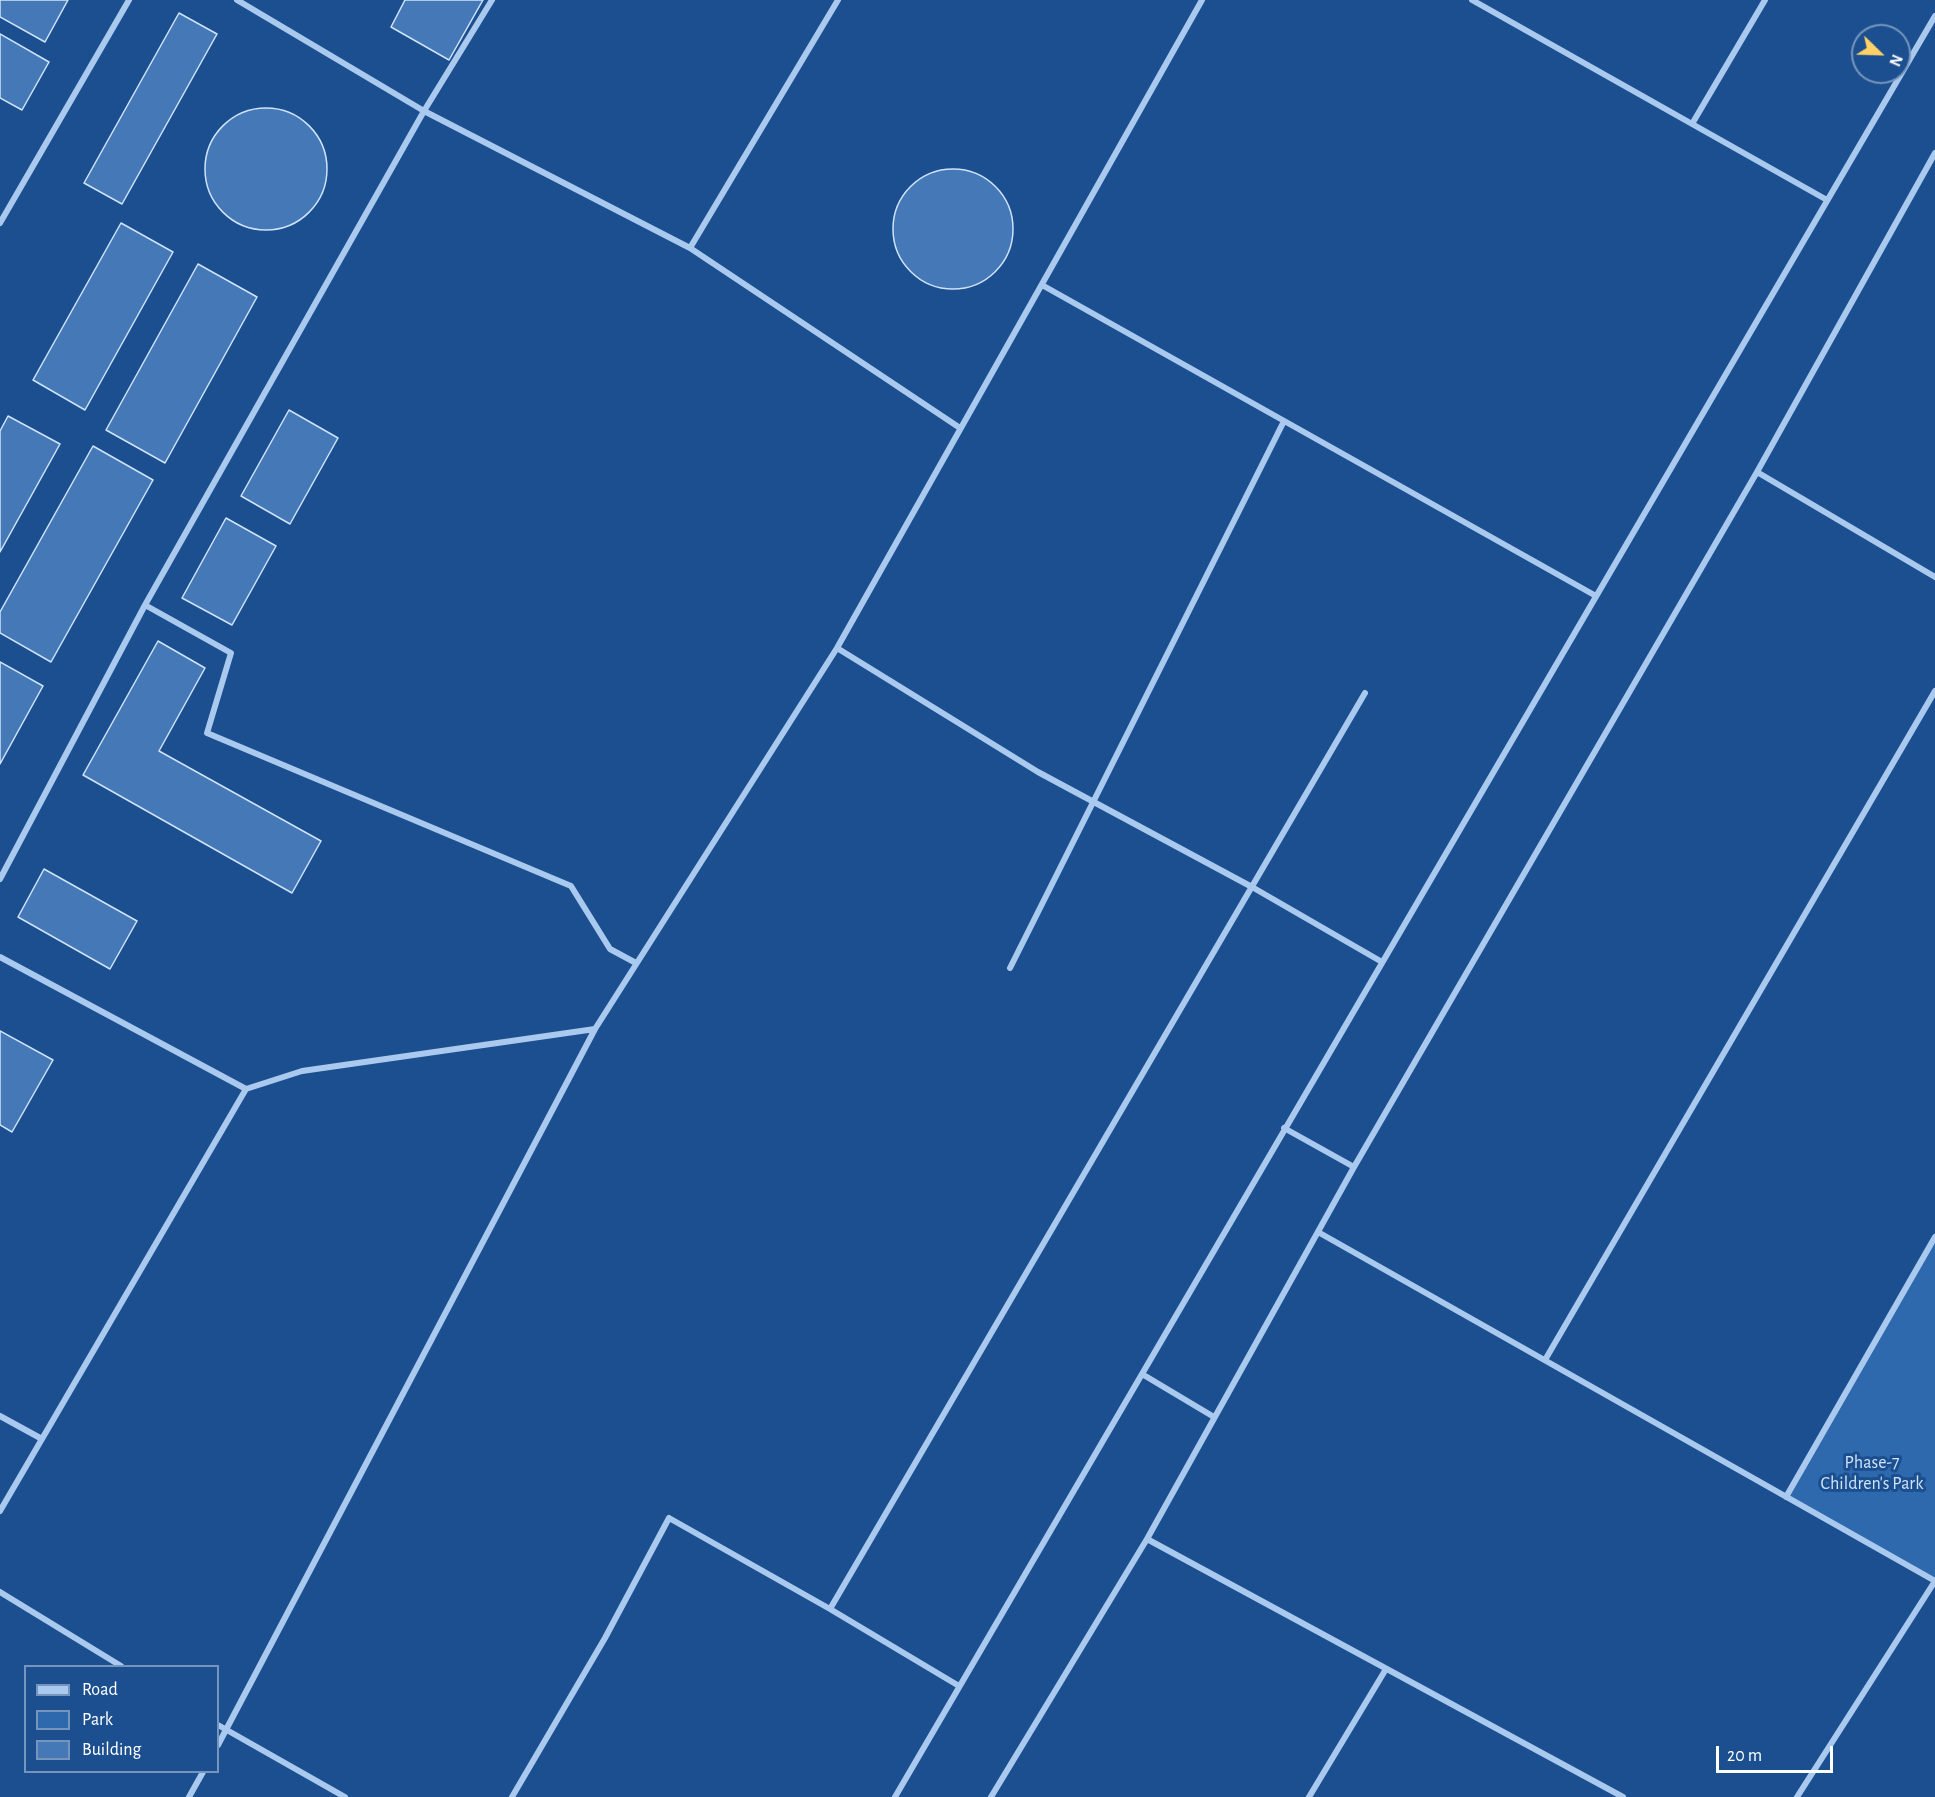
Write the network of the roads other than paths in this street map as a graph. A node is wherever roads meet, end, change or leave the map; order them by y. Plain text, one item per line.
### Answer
1 (129, 0) edge
2 (237, 0) edge
3 (492, 0) edge
4 (838, 0) edge
5 (1202, 0) edge
6 (1472, 0) edge
7 (1765, 0) edge
8 (1935, 16) edge
9 (424, 111) junction
10 (1692, 124) junction
11 (1935, 153) edge
12 (1827, 200) junction
13 (0, 223) edge
14 (690, 248) junction
15 (1042, 285) junction
16 (1284, 421) junction
17 (960, 428) junction
18 (1757, 472) junction
19 (1935, 577) edge
20 (1596, 596) junction
21 (145, 605) junction
22 (837, 648) junction
23 (1935, 692) edge
24 (1365, 693) dead end
25 (1094, 802) junction
26 (0, 879) edge
27 (1252, 887) junction
28 (0, 957) edge
29 (1382, 962) junction
30 (636, 963) junction
31 (1010, 968) dead end
32 (595, 1029) junction
33 (246, 1089) junction
34 (1284, 1128) junction
35 (1354, 1167) junction
36 (1318, 1232) junction
37 (1935, 1237) edge
38 (1545, 1360) junction
39 (1142, 1374) junction
40 (0, 1416) edge
41 (1214, 1417) junction
42 (42, 1439) junction
43 (1786, 1497) junction
44 (0, 1511) edge
45 (1147, 1539) junction
46 (1935, 1581) edge
47 (0, 1592) edge
48 (830, 1609) junction
49 (119, 1665) edge
50 (1386, 1669) junction
51 (959, 1686) junction
52 (219, 1726) edge
53 (226, 1730) junction
54 (219, 1744) edge
55 (202, 1773) edge
56 (1614, 1795) edge
57 (189, 1797) edge
58 (345, 1797) edge
59 (512, 1797) edge
60 (895, 1797) edge
61 (991, 1797) edge
62 (1309, 1797) edge
63 (1623, 1797) edge
64 (1797, 1797) edge

1 - 13 street
2 - 9 street
3 - 9 street
4 - 14 street
5 - 15 street
6 - 10 street
7 - 10 street
8 - 12 street
9 - 14 street
9 - 21 street
10 - 12 street
11 - 18 street
12 - 20 street
14 - 17 street
15 - 16 street
15 - 17 street
16 - 20 street
16 - 25 street
17 - 22 street
18 - 19 street
18 - 35 street
20 - 29 street
21 - 26 street
21 - 30 street
22 - 25 street
22 - 30 street
23 - 38 street
24 - 27 street
25 - 27 street
25 - 31 street
27 - 29 street
27 - 48 street
28 - 33 street
29 - 34 street
30 - 32 street
32 - 33 street
32 - 53 street
33 - 42 street
34 - 35 street
34 - 39 street
35 - 36 street
36 - 38 street
36 - 41 street
37 - 43 street
38 - 43 street
39 - 41 street
39 - 51 street
40 - 42 street
41 - 45 street
42 - 44 street
43 - 46 street
45 - 50 street
45 - 61 street
46 - 64 street
47 - 49 street
48 - 51 street
48 - 59 street
50 - 56 street
50 - 62 street
51 - 60 street
52 - 53 street
53 - 54 street
53 - 58 street
55 - 57 street
56 - 63 street

